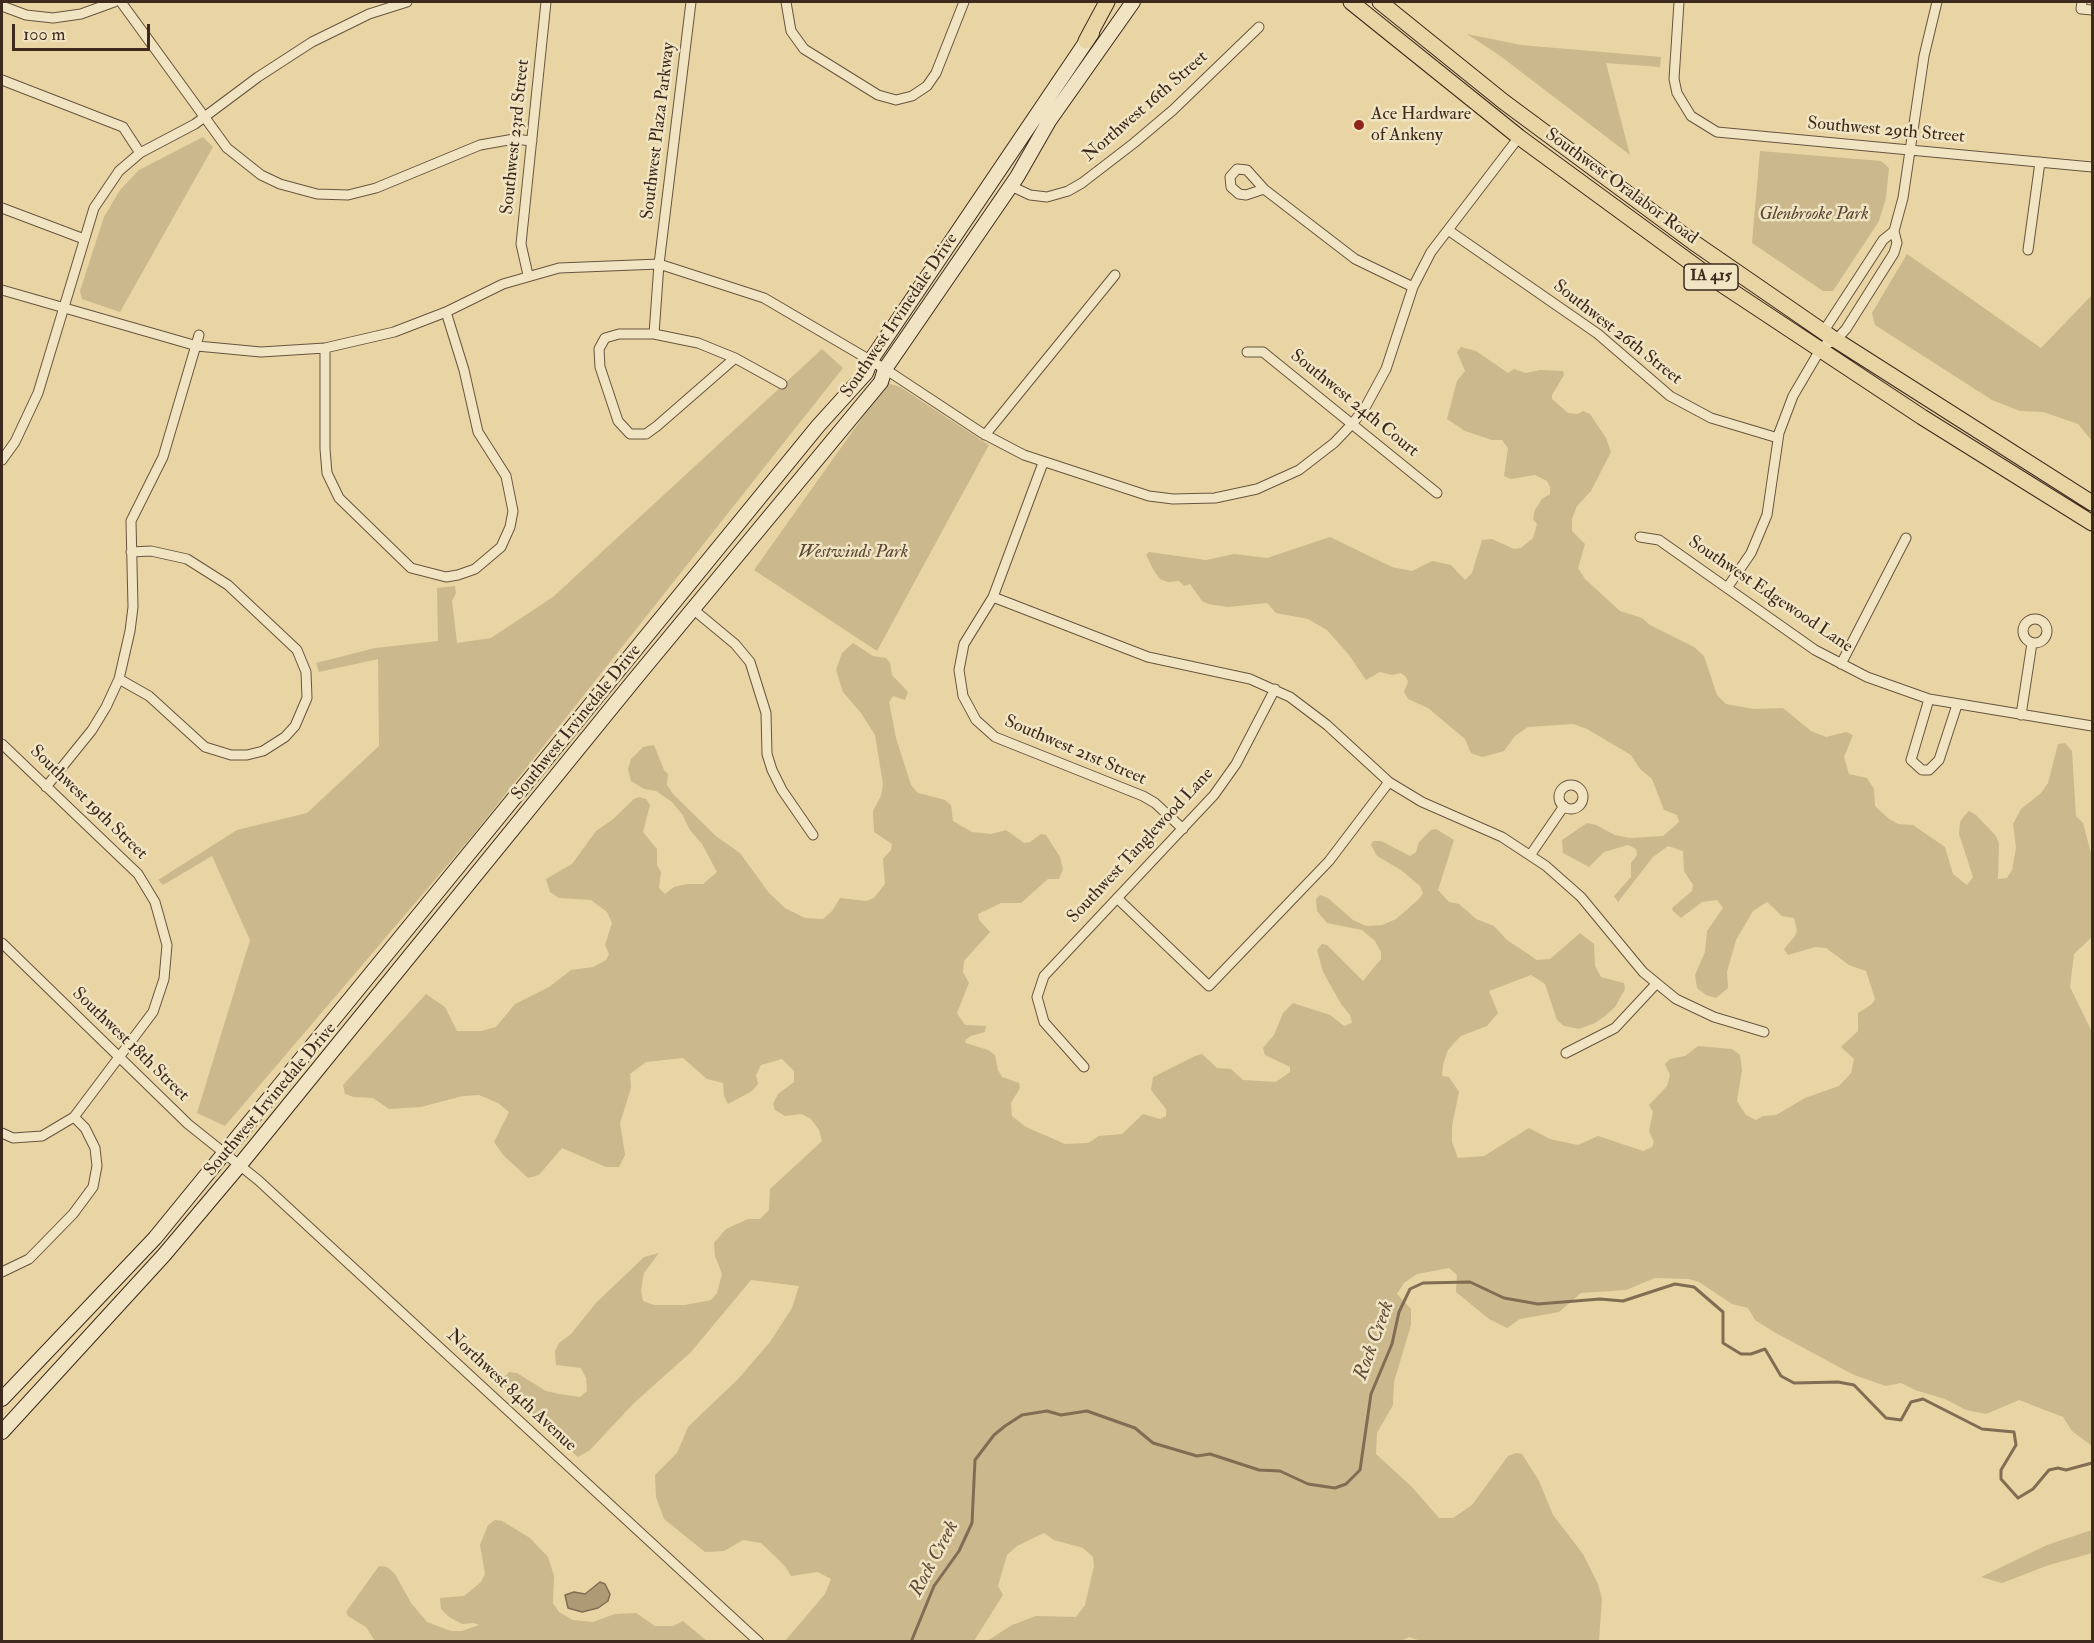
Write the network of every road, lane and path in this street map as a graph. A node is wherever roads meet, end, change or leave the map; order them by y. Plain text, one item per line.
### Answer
1 (114, 2) edge
2 (121, 2) edge
3 (404, 2) edge
4 (546, 2) edge
5 (691, 2) edge
6 (786, 2) edge
7 (964, 2) edge
8 (1107, 2) edge
9 (1113, 2) edge
10 (1133, 2) edge
11 (1351, 2) edge
12 (1380, 2) edge
13 (1679, 2) edge
14 (1937, 2) edge
15 (2081, 5) edge
16 (2, 6) edge
17 (2092, 10) edge
18 (1258, 27) dead end
19 (1086, 41) junction
20 (2, 80) edge
21 (206, 116) junction
22 (1519, 137) junction
23 (532, 141) junction
24 (1910, 149) junction
25 (140, 153) junction
26 (2040, 162) junction
27 (2092, 166) edge
28 (1011, 186) junction
29 (1264, 189) dead end
30 (2, 208) edge
31 (1448, 230) junction
32 (1894, 231) junction
33 (84, 240) junction
34 (2028, 250) dead end
35 (659, 264) junction
36 (528, 275) junction
37 (1115, 275) dead end
38 (1413, 287) junction
39 (2, 290) edge
40 (63, 307) junction
41 (446, 312) junction
42 (654, 334) junction
43 (199, 335) dead end
44 (1827, 342) junction
45 (197, 346) junction
46 (325, 348) junction
47 (1247, 352) dead end
48 (735, 358) junction
49 (871, 360) junction
50 (885, 369) junction
51 (782, 384) dead end
52 (1353, 423) junction
53 (985, 435) junction
54 (1778, 438) junction
55 (2, 460) edge
56 (1043, 463) junction
57 (1437, 493) dead end
58 (2092, 503) edge
59 (2092, 523) edge
60 (1640, 537) dead end
61 (1906, 538) dead end
62 (130, 552) junction
63 (1727, 588) junction
64 (993, 597) junction
65 (694, 610) junction
66 (2032, 643) dead end
67 (1841, 664) junction
68 (119, 679) junction
69 (1275, 689) junction
70 (1929, 699) junction
71 (1957, 705) junction
72 (2021, 715) junction
73 (2092, 726) edge
74 (2, 744) edge
75 (556, 747) junction
76 (572, 759) junction
77 (1389, 782) junction
78 (46, 787) junction
79 (1564, 806) dead end
80 (1183, 829) junction
81 (813, 835) dead end
82 (1531, 854) junction
83 (1117, 898) junction
84 (2, 943) edge
85 (1656, 984) junction
86 (1764, 1032) dead end
87 (1566, 1053) dead end
88 (118, 1059) junction
89 (1084, 1067) dead end
90 (74, 1117) junction
91 (2, 1133) edge
92 (224, 1154) junction
93 (239, 1166) junction
94 (2, 1272) edge
95 (2, 1399) edge
96 (2, 1432) edge
97 (759, 1641) edge

1 - 16 street
2 - 21 street
3 - 21 street
4 - 23 street, Southwest 23rd Street
5 - 35 street, Southwest Plaza Parkway
6 - 7 street
8 - 19 main road
9 - 19 main road, Southwest Irvinedale Drive
10 - 28 main road, Southwest Irvinedale Drive
11 - 22 main road, Southwest Oralabor Road / IA 415
12 - 44 main road, Southwest Oralabor Road / IA 415
13 - 24 street, Southwest 29th Street
14 - 24 street
15 - 17 street
18 - 28 street, Northwest 16th Street
19 - 49 main road, Southwest Irvinedale Drive
20 - 25 street
21 - 23 street
21 - 25 street
22 - 31 street
22 - 44 main road, Southwest Oralabor Road / IA 415
23 - 36 street, Southwest 23rd Street
24 - 26 street, Southwest 29th Street
24 - 32 street
25 - 33 street
26 - 27 street, Southwest 29th Street
26 - 34 street
28 - 50 main road, Southwest Irvinedale Drive
29 - 38 street
30 - 33 street
31 - 38 street
31 - 54 street, Southwest 26th Street
32 - 44 street
32 - 44 street
33 - 40 street
35 - 36 street
35 - 42 street, Southwest Plaza Parkway
35 - 49 street
36 - 41 street
37 - 53 street
38 - 52 street
39 - 40 street
40 - 45 street
40 - 55 street
41 - 46 street
41 - 46 street
42 - 48 street
42 - 48 street
43 - 45 street
44 - 54 street
44 - 58 main road, Southwest Oralabor Road / IA 415
44 - 59 main road, Southwest Oralabor Road / IA 415
45 - 46 street
45 - 62 street
47 - 52 street, Southwest 24th Court
48 - 51 street
49 - 50 street
49 - 75 main road, Southwest Irvinedale Drive
50 - 53 street
50 - 65 main road, Southwest Irvinedale Drive
52 - 56 street
52 - 57 street, Southwest 24th Court
53 - 56 street
54 - 63 street
56 - 64 street, Southwest 21st Street
60 - 63 street, Southwest Edgewood Lane
61 - 67 street
62 - 68 street
62 - 68 street
63 - 67 street, Southwest Edgewood Lane
64 - 69 street
64 - 80 street, Southwest 21st Street
65 - 76 main road, Southwest Irvinedale Drive
65 - 81 street
66 - 72 street
67 - 70 street, Southwest Edgewood Lane
68 - 78 street
69 - 77 street
69 - 80 street, Southwest Tanglewood Lane
70 - 71 street, Southwest Edgewood Lane
70 - 71 street
71 - 72 street, Southwest Edgewood Lane
72 - 73 street, Southwest Edgewood Lane
74 - 78 street, Southwest 19th Street
75 - 76 main road
75 - 92 main road, Southwest Irvinedale Drive
76 - 93 main road, Southwest Irvinedale Drive
77 - 82 street
77 - 83 street
78 - 88 street, Southwest 19th Street
79 - 82 street
80 - 83 street, Southwest Tanglewood Lane
82 - 85 street
83 - 89 street, Southwest Tanglewood Lane
84 - 88 street, Southwest 18th Street
85 - 86 street
85 - 87 street
88 - 90 street, Southwest 19th Street
88 - 92 street, Southwest 18th Street
90 - 91 street
90 - 94 street
92 - 93 street, Southwest 18th Street
92 - 95 main road, Southwest Irvinedale Drive
93 - 96 main road, Southwest Irvinedale Drive
93 - 97 street, Northwest 84th Avenue

